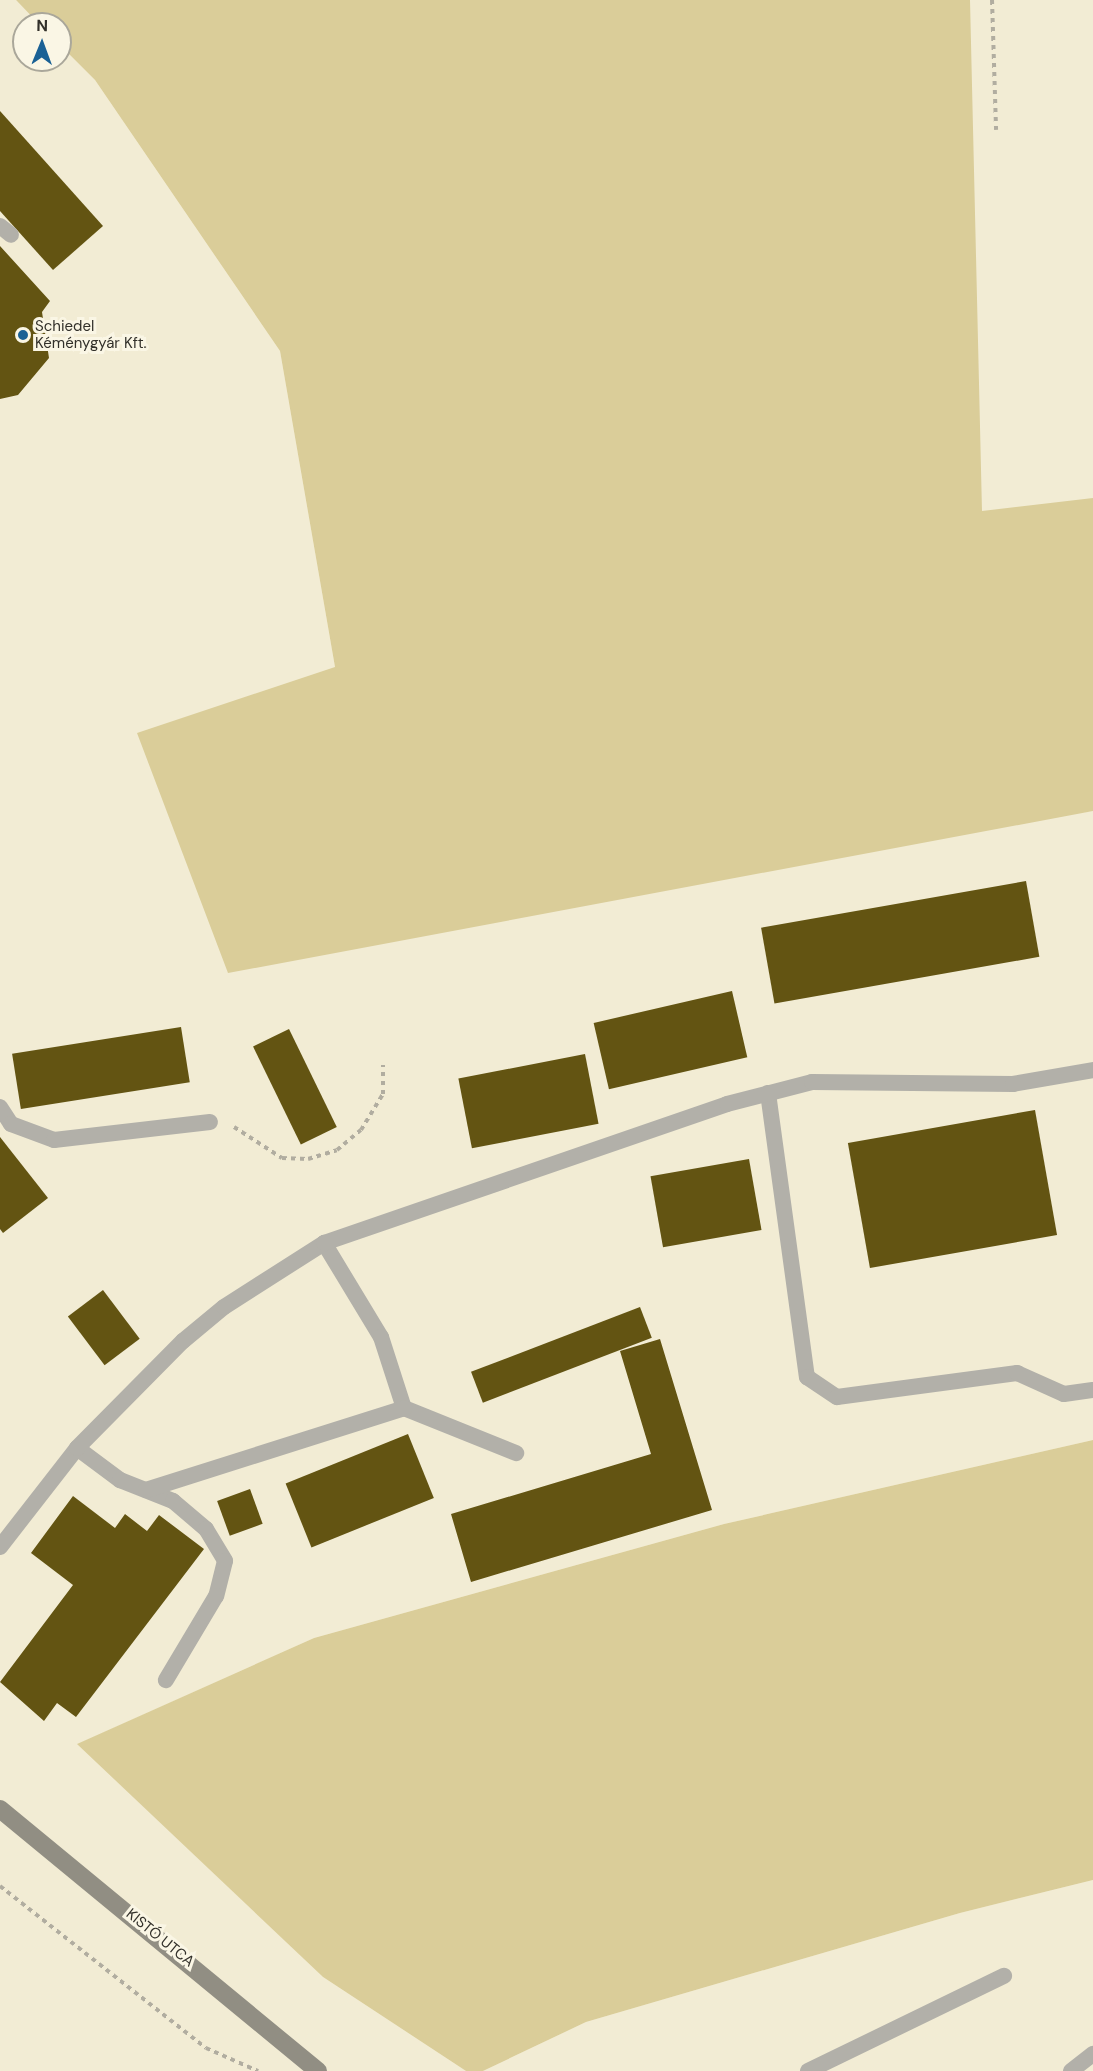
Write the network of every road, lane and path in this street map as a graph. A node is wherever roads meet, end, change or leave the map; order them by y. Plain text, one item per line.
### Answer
1 (992, 0) edge
2 (996, 130) dead end
3 (383, 1065) dead end
4 (1093, 1070) edge
5 (768, 1093) junction
6 (0, 1107) edge
7 (210, 1122) joint
8 (324, 1243) junction
9 (1093, 1390) edge
10 (404, 1408) junction
11 (77, 1448) junction
12 (516, 1453) dead end
13 (146, 1490) junction
14 (0, 1547) edge
15 (166, 1680) dead end
16 (0, 1809) edge
17 (0, 1886) edge
18 (1004, 1976) dead end
19 (1093, 2054) edge
20 (258, 2071) edge
21 (318, 2071) edge
22 (808, 2071) edge
23 (1071, 2071) edge

1 - 2 path
3 - 7 path
4 - 5 lane
5 - 8 lane
5 - 9 lane
6 - 7 lane
8 - 10 lane
8 - 11 lane
10 - 12 lane
10 - 13 lane
11 - 13 lane
11 - 14 lane
13 - 15 lane
16 - 21 street, KISTÓ UTCA
17 - 20 path
18 - 22 lane
19 - 23 lane

